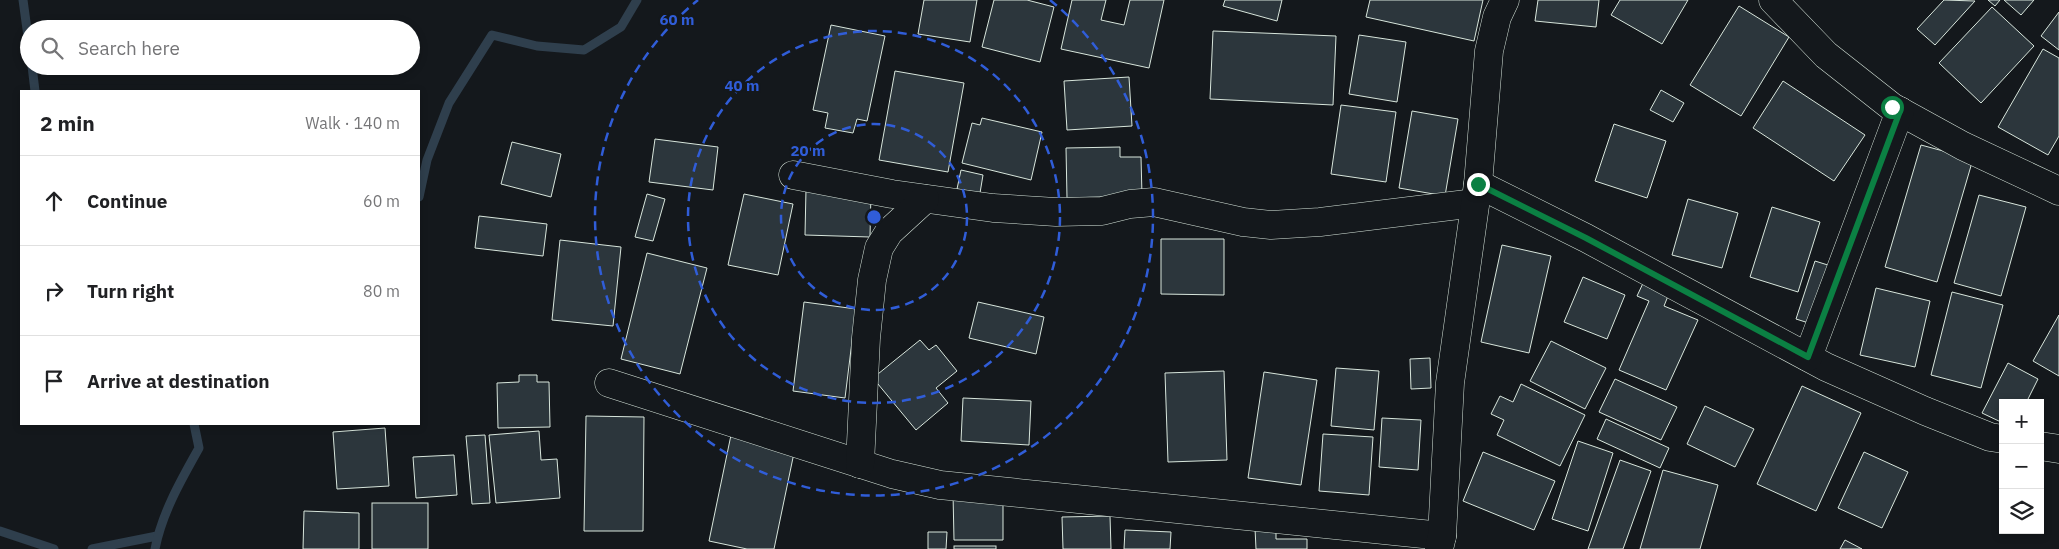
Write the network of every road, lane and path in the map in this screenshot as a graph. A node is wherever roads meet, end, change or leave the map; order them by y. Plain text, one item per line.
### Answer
1 (1504, 0) edge
2 (1773, 0) edge
3 (1900, 111) junction
4 (793, 174) dead end
5 (2059, 191) edge
6 (1476, 194) junction
7 (925, 199) junction
8 (1808, 357) junction
9 (608, 383) dead end
10 (1999, 438) edge
11 (2044, 447) edge
12 (2059, 449) edge
13 (860, 464) junction
14 (1441, 543) edge

1 - 6 street
2 - 3 street
3 - 5 street
3 - 8 street
4 - 7 street
6 - 7 street
6 - 8 street
6 - 14 street
7 - 13 street
8 - 10 street
9 - 13 street
11 - 12 street
13 - 14 street

